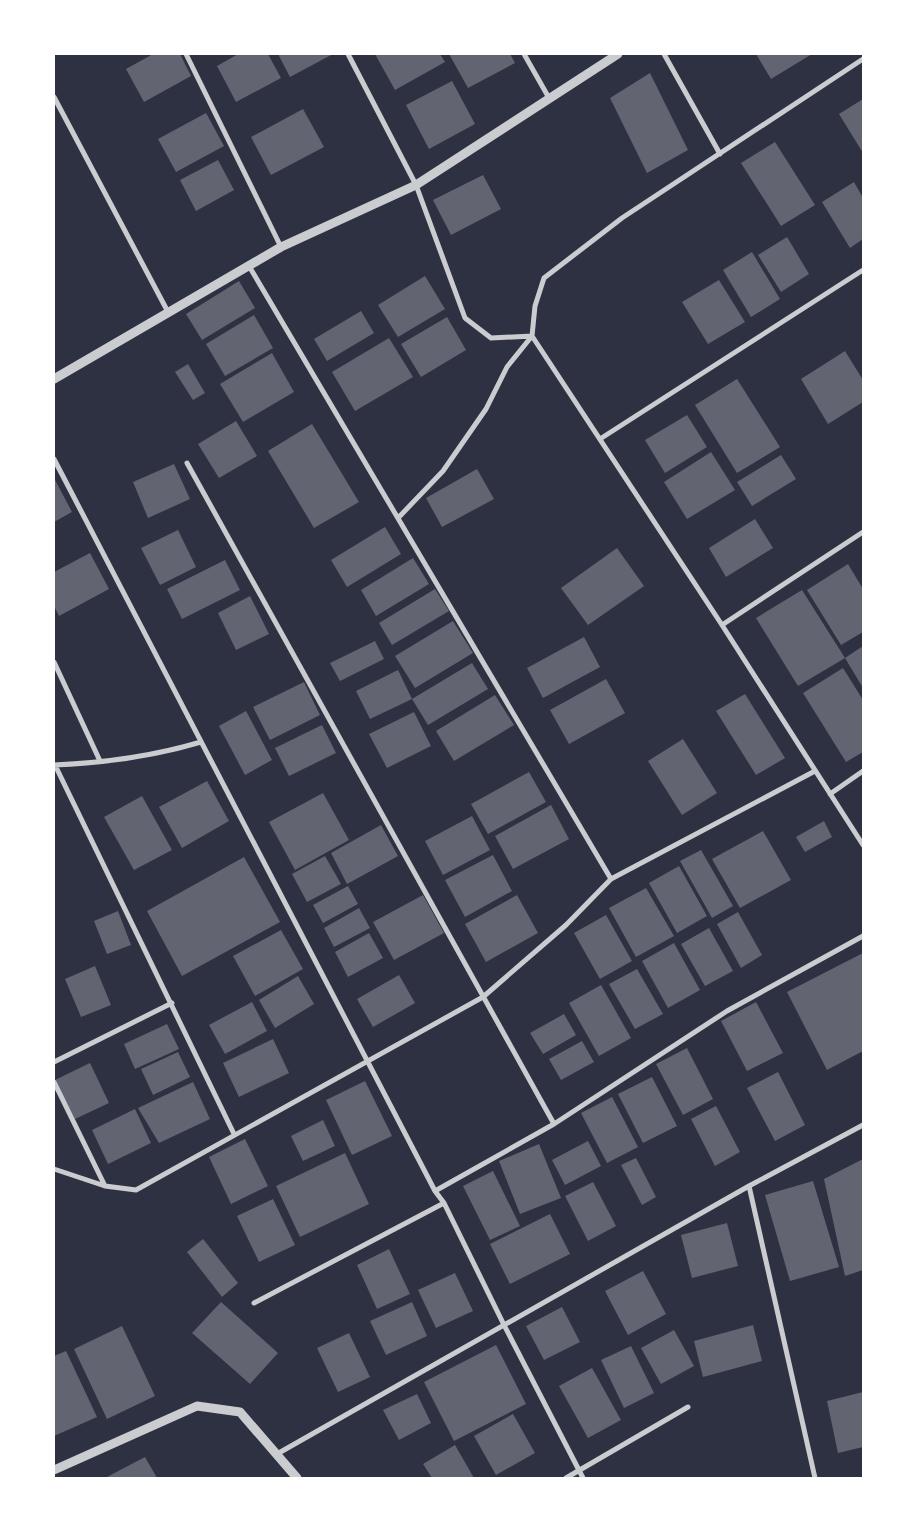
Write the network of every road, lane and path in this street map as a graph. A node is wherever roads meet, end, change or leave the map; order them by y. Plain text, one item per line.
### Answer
1 (186, 54) edge
2 (348, 54) edge
3 (524, 54) edge
4 (618, 54) edge
5 (664, 54) edge
6 (863, 59) edge
7 (54, 98) edge
8 (549, 98) junction
9 (720, 154) junction
10 (416, 185) junction
11 (281, 247) junction
12 (249, 266) junction
13 (863, 270) edge
14 (168, 312) junction
15 (532, 336) junction
16 (54, 379) edge
17 (600, 439) junction
18 (54, 459) edge
19 (187, 463) dead end
20 (399, 517) junction
21 (863, 532) edge
22 (722, 625) junction
23 (54, 662) edge
24 (201, 742) junction
25 (100, 761) junction
26 (54, 765) edge
27 (815, 770) junction
28 (863, 771) edge
29 (830, 794) junction
30 (863, 845) edge
31 (611, 879) junction
32 (863, 936) edge
33 (483, 997) junction
34 (172, 1003) junction
35 (367, 1061) junction
36 (54, 1062) edge
37 (54, 1082) edge
38 (554, 1124) junction
39 (863, 1125) edge
40 (234, 1134) junction
41 (54, 1168) edge
42 (104, 1186) junction
43 (749, 1186) junction
44 (436, 1191) junction
45 (444, 1203) junction
46 (254, 1303) dead end
47 (504, 1325) junction
48 (688, 1407) dead end
49 (278, 1454) junction
50 (54, 1470) edge
51 (580, 1470) junction
52 (297, 1478) edge
53 (566, 1478) edge
54 (584, 1478) edge
55 (815, 1478) edge

1 - 11 street
2 - 10 street
3 - 8 street
4 - 8 street
5 - 9 street
6 - 9 street
7 - 14 street
8 - 10 street
9 - 15 street
10 - 11 street
10 - 15 street
11 - 12 street
12 - 14 street
12 - 20 street
13 - 17 street
14 - 16 street
15 - 17 street
15 - 20 street
17 - 22 street
18 - 24 street
19 - 33 street
20 - 31 street
21 - 22 street
22 - 27 street
23 - 25 street
24 - 25 street
24 - 35 street
25 - 26 street
26 - 34 street
27 - 29 street
27 - 31 street
28 - 29 street
29 - 30 street
31 - 33 street
32 - 38 street
33 - 35 street
33 - 38 street
34 - 36 street
34 - 40 street
35 - 40 street
35 - 44 street
37 - 42 street
38 - 44 street
39 - 43 street
40 - 42 street
41 - 42 street
43 - 47 street
43 - 55 street
44 - 45 street
45 - 46 street
45 - 47 street
47 - 49 street
47 - 51 street
48 - 51 street
49 - 50 street
49 - 52 street
51 - 53 street
51 - 54 street

